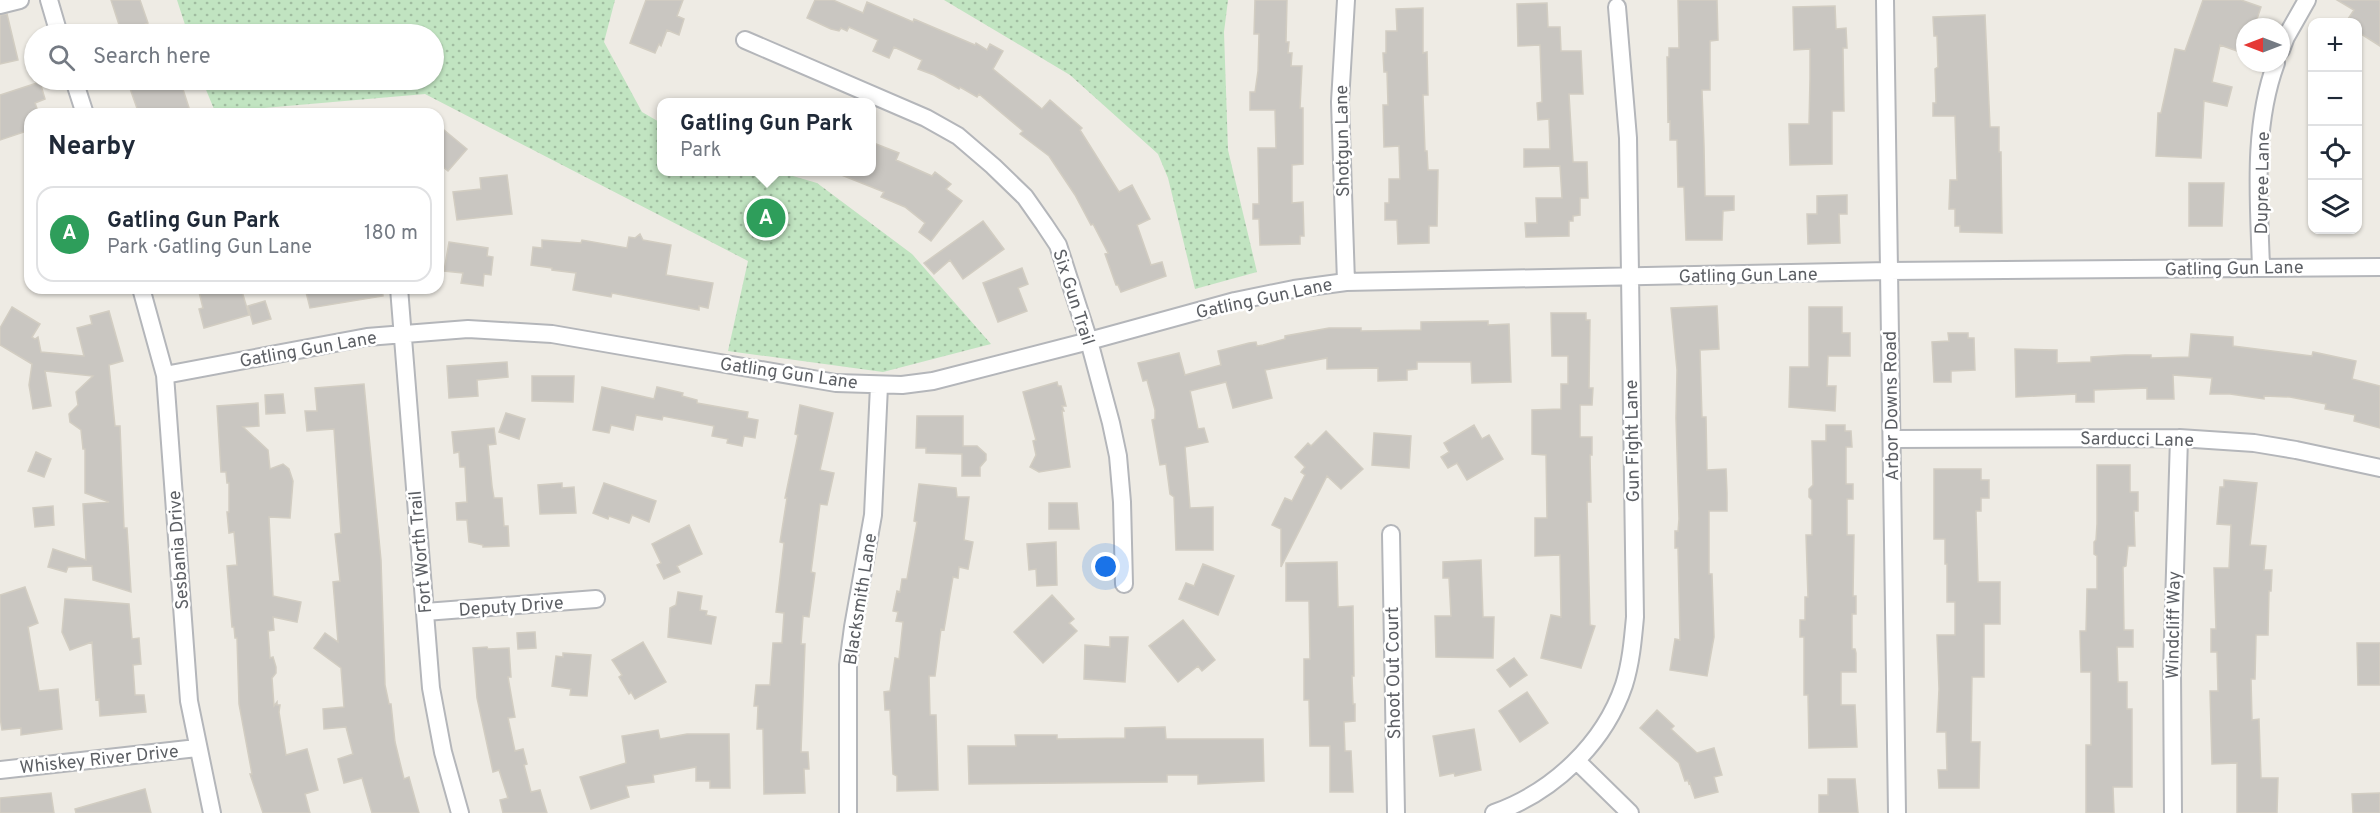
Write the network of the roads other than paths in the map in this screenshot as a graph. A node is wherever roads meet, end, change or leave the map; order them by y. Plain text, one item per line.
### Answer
1 (20, 0) edge
2 (49, 0) edge
3 (1346, 0) edge
4 (1885, 0) edge
5 (2307, 0) edge
6 (0, 4) edge
7 (1617, 8) dead end
8 (56, 24) edge
9 (2290, 30) edge
10 (745, 40) dead end
11 (2274, 72) edge
12 (78, 90) edge
13 (84, 108) edge
14 (2380, 267) edge
15 (2261, 268) junction
16 (1889, 271) junction
17 (1629, 276) junction
18 (1346, 282) junction
19 (143, 294) edge
20 (400, 294) edge
21 (403, 333) junction
22 (1089, 341) junction
23 (165, 375) junction
24 (879, 386) junction
25 (2179, 438) junction
26 (1892, 439) junction
27 (2380, 468) edge
28 (1390, 534) dead end
29 (1124, 584) dead end
30 (596, 599) dead end
31 (425, 612) junction
32 (197, 748) junction
33 (1577, 761) junction
34 (0, 770) edge
35 (212, 813) edge
36 (460, 813) edge
37 (848, 813) edge
38 (1396, 813) edge
39 (1494, 813) edge
40 (1630, 813) edge
41 (1897, 813) edge
42 (2173, 813) edge

1 - 6 street
2 - 8 street
3 - 18 street, Shotgun Lane
4 - 16 street, Arbor Downs Road
5 - 9 street
7 - 17 street, Gun Fight Lane
10 - 22 street, Six Gun Trail
11 - 15 street, Dupree Lane
12 - 13 street
14 - 15 street, Gatling Gun Lane
15 - 16 street, Gatling Gun Lane
16 - 17 street, Gatling Gun Lane
16 - 26 street, Arbor Downs Road
17 - 18 street, Gatling Gun Lane
17 - 33 street, Gun Fight Lane
18 - 22 street, Gatling Gun Lane
19 - 23 street, Sesbania Drive
20 - 21 street, Fort Worth Trail
21 - 23 street, Gatling Gun Lane
21 - 24 street, Gatling Gun Lane
21 - 31 street, Fort Worth Trail
22 - 24 street, Gatling Gun Lane
22 - 29 street, Six Gun Trail
23 - 32 street, Sesbania Drive
24 - 37 street, Blacksmith Lane
25 - 26 street, Sarducci Lane
25 - 27 street, Sarducci Lane
25 - 42 street, Windcliff Way
26 - 41 street, Arbor Downs Road
28 - 38 street, Shoot Out Court
30 - 31 street, Deputy Drive
31 - 36 street, Fort Worth Trail
32 - 34 street, Whiskey River Drive
32 - 35 street, Sesbania Drive
33 - 39 street, Gun Fight Lane
33 - 40 street

